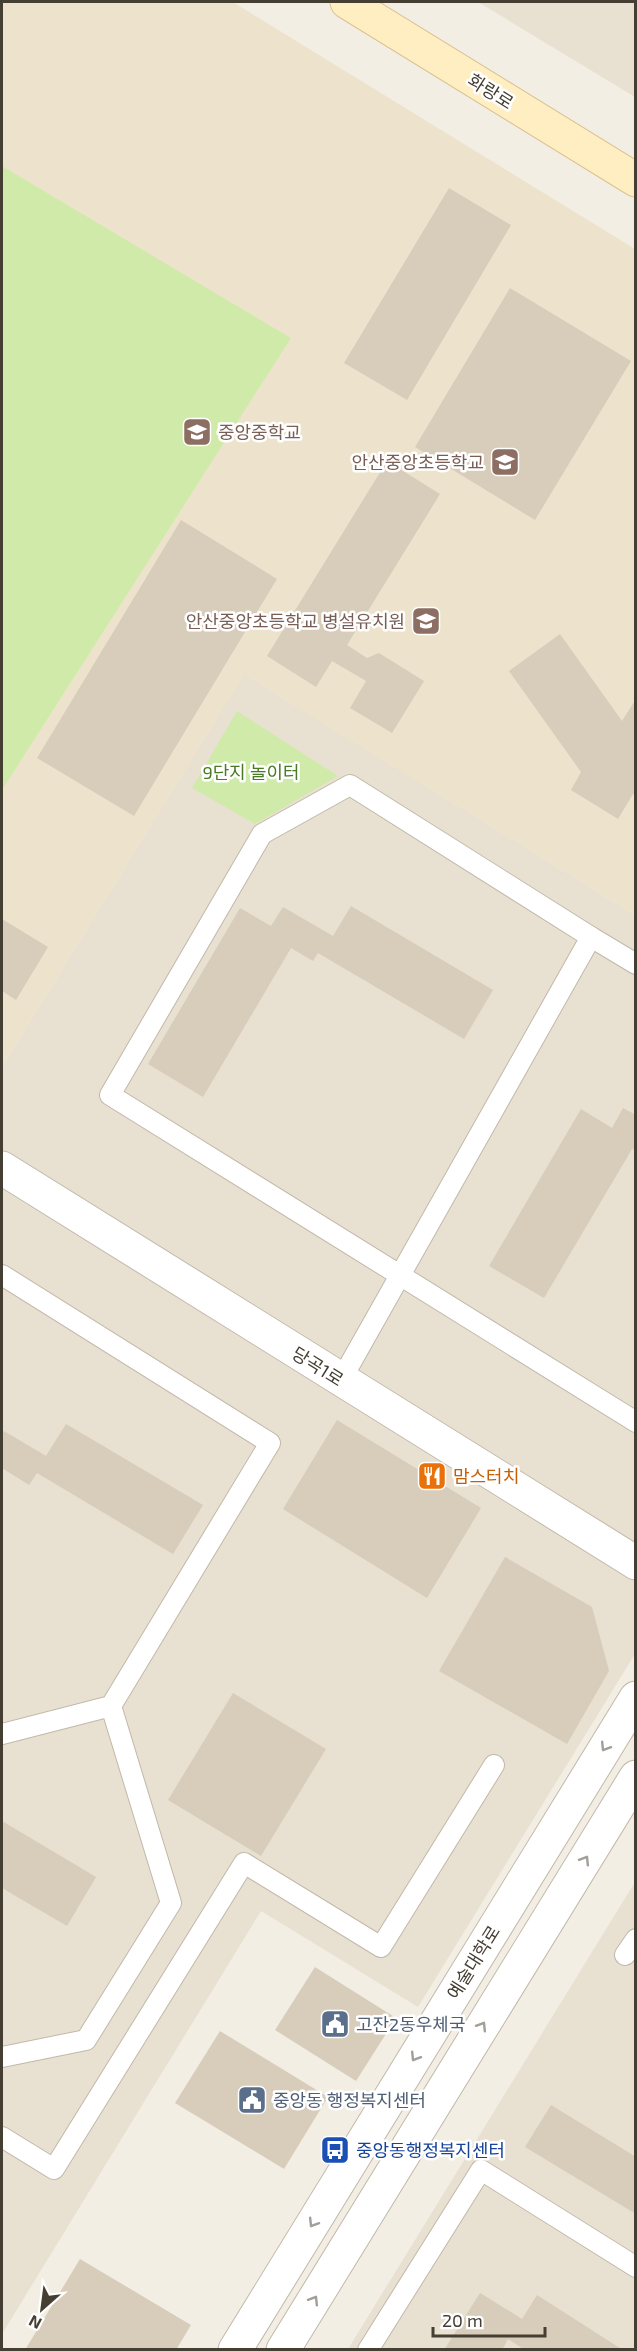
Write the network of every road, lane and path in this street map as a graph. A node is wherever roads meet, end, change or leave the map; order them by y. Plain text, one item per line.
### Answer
1 (346, 2) edge
2 (636, 180) edge
3 (591, 937) junction
4 (636, 964) edge
5 (2, 1168) edge
6 (2, 1275) edge
7 (400, 1276) junction
8 (341, 1380) junction
9 (636, 1422) edge
10 (636, 1563) edge
11 (636, 1698) edge
12 (111, 1706) junction
13 (2, 1734) edge
14 (494, 1765) dead end
15 (636, 1778) edge
16 (2, 2058) edge
17 (2, 2137) edge
18 (636, 2266) edge
19 (235, 2349) edge
20 (283, 2349) edge
21 (368, 2349) edge

1 - 2 main road, 화랑로
3 - 4 lane
3 - 7 lane
3 - 7 lane
5 - 8 street, 당곡1로
6 - 12 lane
7 - 8 lane
7 - 9 lane
8 - 10 street, 당곡1로
11 -> 19 street, 예술대학로
12 - 13 lane
12 - 16 lane
14 - 17 lane
20 -> 15 street
18 - 21 lane

